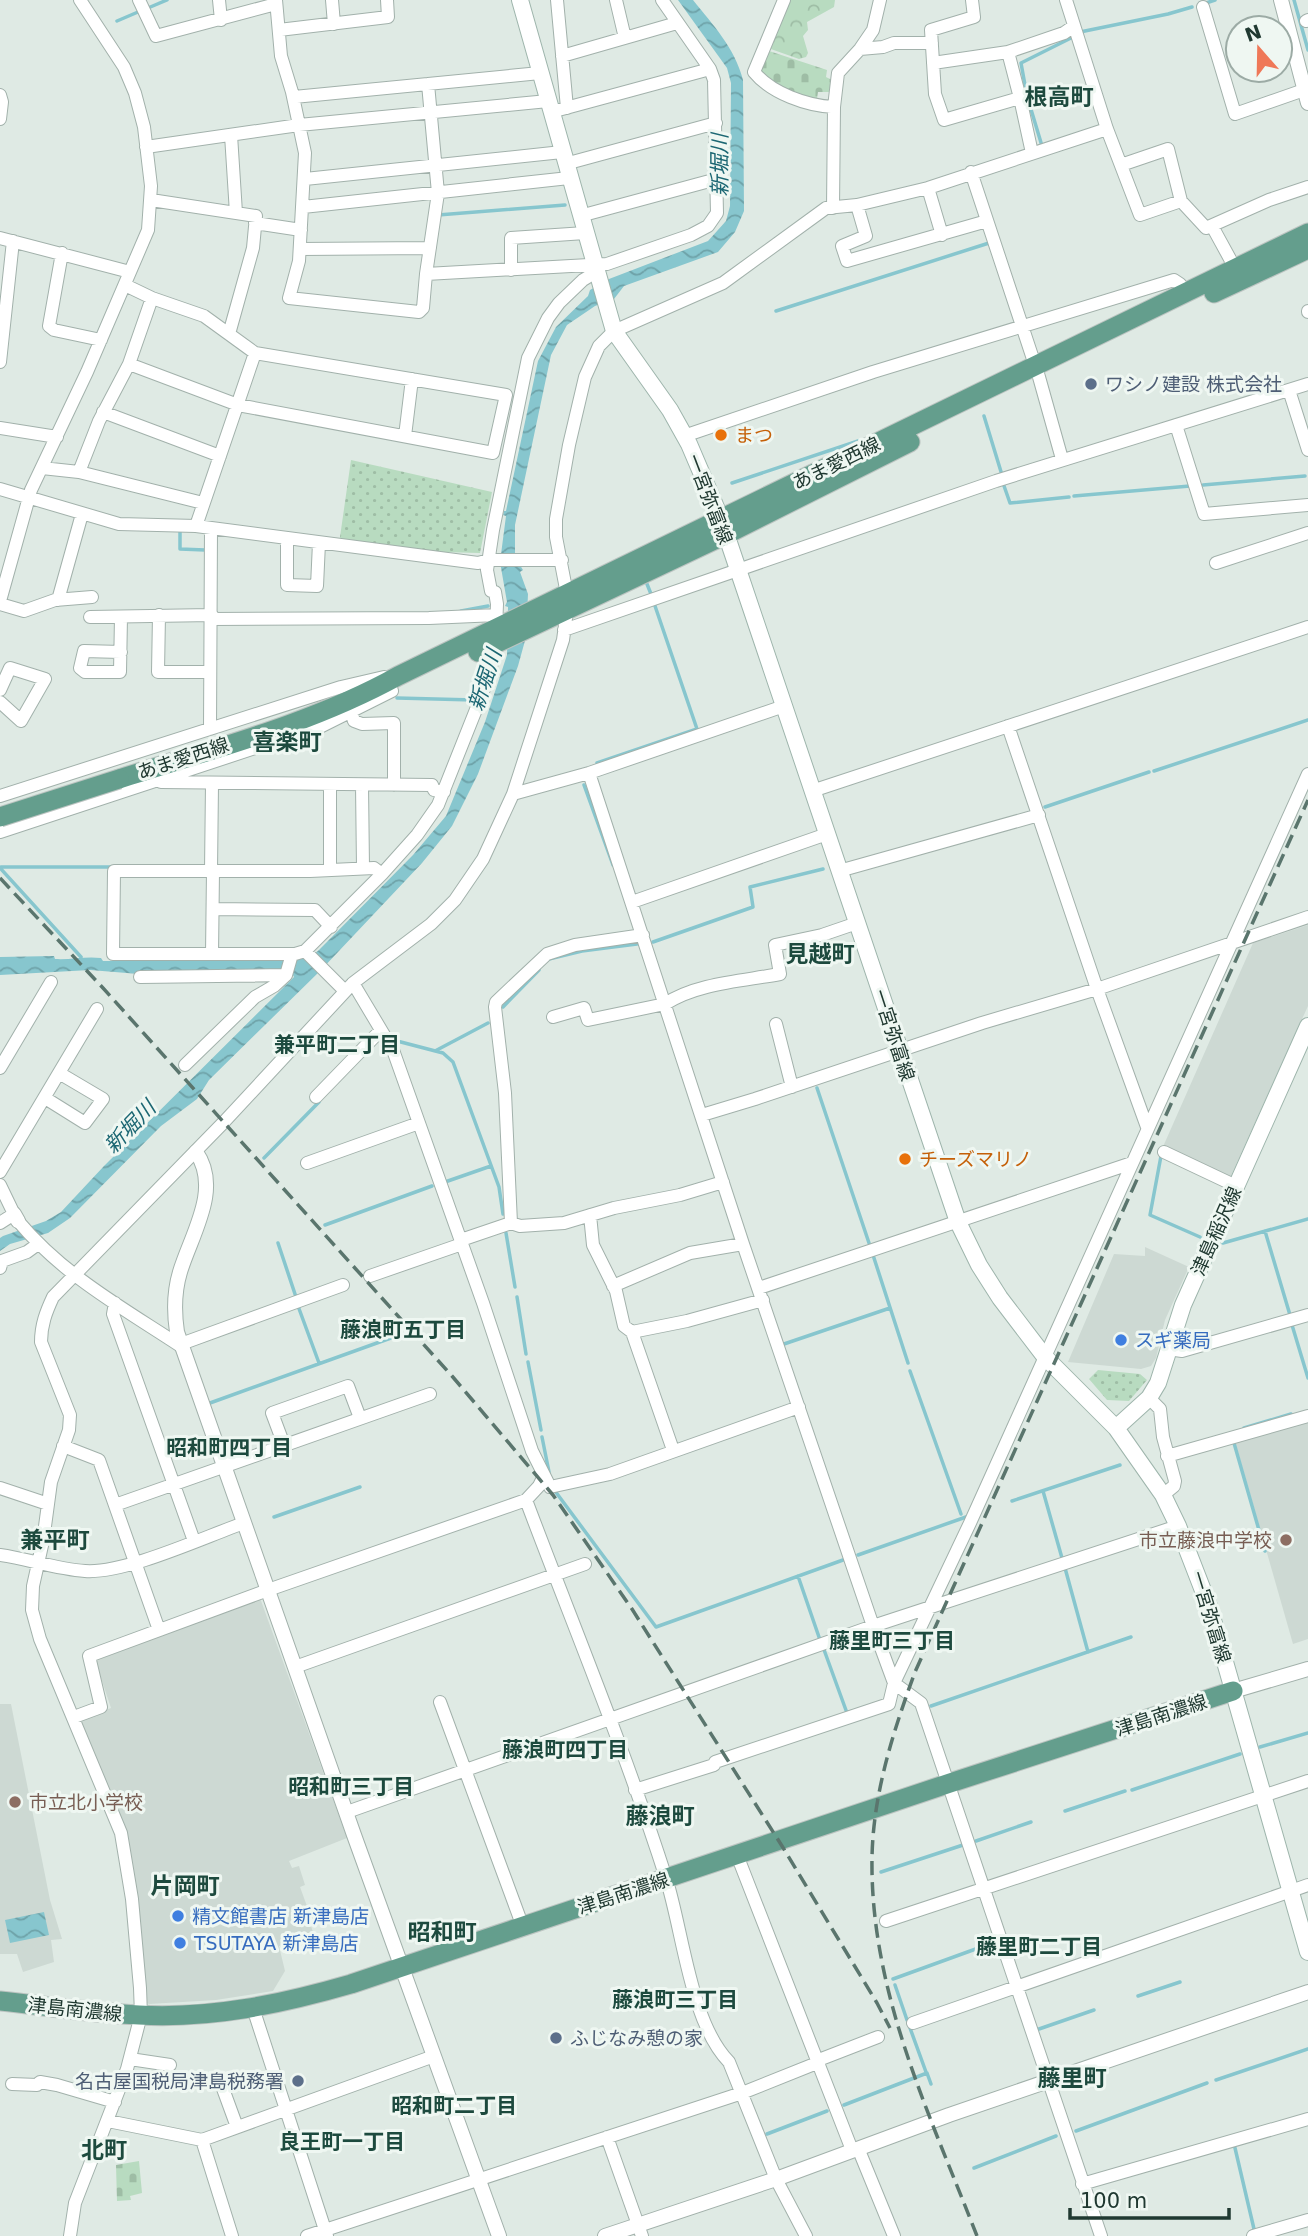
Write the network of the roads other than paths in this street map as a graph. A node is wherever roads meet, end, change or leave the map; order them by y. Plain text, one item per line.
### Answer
1 (80, 0) edge
2 (139, 0) edge
3 (219, 0) edge
4 (332, 0) edge
5 (387, 0) edge
6 (520, 0) edge
7 (557, 0) edge
8 (616, 0) edge
9 (662, 0) edge
10 (784, 0) edge
11 (880, 0) edge
12 (972, 0) edge
13 (1066, 0) edge
14 (1281, 0) edge
15 (276, 2) edge
16 (1203, 7) dead end
17 (221, 20) junction
18 (677, 23) junction
19 (334, 24) junction
20 (1074, 26) junction
21 (279, 30) junction
22 (625, 38) junction
23 (932, 43) junction
24 (860, 49) junction
25 (1008, 52) junction
26 (562, 56) junction
27 (933, 63) junction
28 (710, 69) junction
29 (540, 73) junction
30 (428, 85) junction
31 (0, 94) edge
32 (294, 97) junction
33 (1306, 97) edge
34 (1020, 98) junction
35 (556, 107) junction
36 (834, 107) junction
37 (430, 114) junction
38 (0, 119) edge
39 (716, 123) junction
40 (299, 125) junction
41 (1107, 129) junction
42 (231, 135) junction
43 (146, 147) junction
44 (1031, 153) junction
45 (566, 165) junction
46 (1121, 165) junction
47 (435, 166) junction
48 (971, 173) junction
49 (304, 179) junction
50 (717, 179) junction
51 (1308, 187) edge
52 (928, 188) junction
53 (438, 193) junction
54 (151, 200) junction
55 (1181, 201) junction
56 (857, 205) junction
57 (303, 207) junction
58 (833, 208) junction
59 (236, 213) junction
60 (580, 216) junction
61 (987, 221) junction
62 (255, 222) junction
63 (1212, 226) junction
64 (301, 230) junction
65 (585, 233) junction
66 (1308, 233) edge
67 (942, 234) junction
68 (0, 238) edge
69 (13, 242) junction
70 (300, 248) junction
71 (429, 248) junction
72 (1308, 249) edge
73 (62, 253) junction
74 (1235, 268) junction
75 (511, 270) junction
76 (596, 272) junction
77 (426, 274) junction
78 (128, 278) junction
79 (1185, 293) junction
80 (152, 298) junction
81 (1022, 327) junction
82 (614, 331) junction
83 (229, 334) junction
84 (101, 340) junction
85 (255, 353) junction
86 (0, 362) edge
87 (129, 365) junction
88 (1037, 372) junction
89 (412, 379) junction
90 (1308, 384) edge
91 (1289, 390) junction
92 (239, 405) junction
93 (103, 412) junction
94 (1176, 425) junction
95 (0, 428) edge
96 (405, 436) junction
97 (684, 436) junction
98 (57, 438) junction
99 (1308, 450) edge
100 (220, 456) junction
101 (1062, 459) junction
102 (42, 468) junction
103 (79, 472) junction
104 (0, 489) edge
105 (28, 499) junction
106 (203, 503) junction
107 (1308, 505) edge
108 (82, 514) junction
109 (195, 526) junction
110 (723, 527) junction
111 (211, 528) junction
112 (1308, 534) edge
113 (287, 538) junction
114 (319, 543) junction
115 (562, 559) junction
116 (489, 560) junction
117 (1216, 563) dead end
118 (737, 569) junction
119 (5, 573) edge
120 (92, 597) dead end
121 (58, 600) junction
122 (0, 602) edge
123 (566, 612) junction
124 (159, 615) junction
125 (90, 617) dead end
126 (121, 617) junction
127 (211, 617) junction
128 (1308, 627) edge
129 (497, 631) junction
130 (121, 652) dead end
131 (210, 672) junction
132 (395, 684) junction
133 (0, 690) edge
134 (0, 702) edge
135 (784, 706) junction
136 (351, 712) junction
137 (1008, 726) junction
138 (210, 729) junction
139 (210, 764) junction
140 (589, 773) junction
141 (1308, 774) edge
142 (157, 780) junction
143 (46, 782) junction
144 (210, 784) junction
145 (330, 785) junction
146 (362, 785) junction
147 (394, 785) junction
148 (813, 790) junction
149 (444, 792) junction
150 (513, 794) junction
151 (0, 796) edge
152 (56, 813) junction
153 (1039, 815) junction
154 (0, 817) edge
155 (0, 832) edge
156 (827, 834) junction
157 (363, 868) junction
158 (330, 870) junction
159 (212, 871) junction
160 (839, 871) junction
161 (383, 874) junction
162 (632, 902) junction
163 (212, 909) junction
164 (1308, 918) edge
165 (856, 923) junction
166 (331, 927) junction
167 (643, 936) junction
168 (1231, 943) junction
169 (212, 954) junction
170 (300, 954) junction
171 (285, 975) junction
172 (140, 977) dead end
173 (51, 982) dead end
174 (349, 987) junction
175 (1097, 989) junction
176 (666, 1004) junction
177 (97, 1009) dead end
178 (554, 1017) dead end
179 (776, 1024) dead end
180 (1308, 1026) edge
181 (381, 1030) junction
182 (899, 1052) junction
183 (185, 1065) dead end
184 (0, 1068) edge
185 (59, 1073) junction
186 (792, 1087) junction
187 (316, 1097) dead end
188 (45, 1098) junction
189 (702, 1115) junction
190 (419, 1123) junction
191 (1147, 1127) junction
192 (196, 1152) junction
193 (1164, 1152) dead end
194 (307, 1163) dead end
195 (1132, 1164) junction
196 (0, 1172) edge
197 (723, 1182) junction
198 (0, 1185) edge
199 (1236, 1186) junction
200 (590, 1215) junction
201 (16, 1218) junction
202 (958, 1222) junction
203 (0, 1223) edge
204 (511, 1223) junction
205 (36, 1242) junction
206 (461, 1242) junction
207 (743, 1244) junction
208 (0, 1268) edge
209 (74, 1276) junction
210 (370, 1276) dead end
211 (343, 1285) dead end
212 (613, 1286) junction
213 (761, 1294) junction
214 (115, 1303) junction
215 (1308, 1315) edge
216 (632, 1332) junction
217 (181, 1345) junction
218 (1168, 1349) junction
219 (1045, 1357) junction
220 (430, 1394) dead end
221 (1149, 1398) junction
222 (799, 1407) junction
223 (1308, 1416) edge
224 (360, 1419) junction
225 (1116, 1428) junction
226 (284, 1445) junction
227 (63, 1446) junction
228 (673, 1450) junction
229 (1167, 1456) junction
230 (224, 1466) junction
231 (544, 1478) junction
232 (174, 1484) junction
233 (0, 1488) edge
234 (1163, 1495) junction
235 (526, 1500) junction
236 (48, 1503) junction
237 (115, 1505) junction
238 (244, 1523) junction
239 (1178, 1526) junction
240 (194, 1541) junction
241 (0, 1555) edge
242 (38, 1563) junction
243 (134, 1563) junction
244 (585, 1564) dead end
245 (555, 1575) junction
246 (268, 1590) junction
247 (931, 1607) junction
248 (873, 1626) junction
249 (159, 1630) junction
250 (295, 1667) junction
251 (1308, 1669) edge
252 (894, 1683) junction
253 (1233, 1692) junction
254 (440, 1703) dead end
255 (74, 1717) junction
256 (609, 1720) junction
257 (465, 1771) junction
258 (1308, 1781) edge
259 (950, 1783) junction
260 (635, 1790) junction
261 (1263, 1794) junction
262 (347, 1812) junction
263 (737, 1856) junction
264 (667, 1879) junction
265 (1308, 1885) edge
266 (984, 1888) junction
267 (1290, 1891) junction
268 (886, 1921) dead end
269 (523, 1927) junction
270 (1308, 1952) edge
271 (402, 1967) junction
272 (1017, 1986) junction
273 (1308, 1992) edge
274 (0, 2001) edge
275 (253, 2008) junction
276 (141, 2015) junction
277 (913, 2023) dead end
278 (878, 2037) dead end
279 (434, 2056) junction
280 (130, 2059) junction
281 (816, 2062) junction
282 (170, 2065) dead end
283 (1048, 2080) junction
284 (12, 2084) dead end
285 (222, 2086) dead end
286 (742, 2093) junction
287 (115, 2102) junction
288 (286, 2110) junction
289 (1308, 2119) edge
290 (108, 2121) junction
291 (237, 2127) junction
292 (607, 2137) junction
293 (202, 2140) junction
294 (855, 2149) junction
295 (776, 2179) junction
296 (478, 2180) junction
297 (1082, 2184) junction
298 (1308, 2220) edge
299 (640, 2231) edge
300 (326, 2233) edge
301 (70, 2236) edge
302 (232, 2236) edge
303 (307, 2236) edge
304 (499, 2236) edge
305 (605, 2236) edge
306 (806, 2236) edge
307 (894, 2236) edge
308 (1101, 2236) edge
309 (1253, 2236) edge

1 - 43 street
2 - 17 street
3 - 17 street
4 - 19 street
5 - 19 street
6 - 29 main road, 一宮弥富線
7 - 26 street
8 - 22 street
9 - 18 street
10 - 36 street
11 - 24 street
12 - 23 street
13 - 20 street
14 - 33 street
15 - 17 street
15 - 21 street
16 - 33 street
18 - 22 street
18 - 28 street
19 - 21 street
20 - 25 street
20 - 41 street
21 - 32 street
22 - 26 street
23 - 24 street
23 - 27 street
24 - 36 street
25 - 27 street
25 - 34 street
26 - 35 street
27 - 34 street
28 - 35 street
28 - 39 street
29 - 30 street
29 - 35 main road, 一宮弥富線
30 - 32 street
30 - 37 street
31 - 38 street
32 - 40 street
34 - 44 street
35 - 37 street
35 - 45 main road, 一宮弥富線
36 - 58 street
37 - 40 street
37 - 47 street
39 - 45 street
39 - 50 street
40 - 42 street
40 - 49 street
41 - 44 street
41 - 46 street
42 - 43 street
42 - 59 street
43 - 54 street
44 - 48 street
45 - 47 street
45 - 53 street
45 - 60 main road, 一宮弥富線
46 - 55 street
46 - 55 street
47 - 49 street
47 - 53 street
48 - 52 street
48 - 61 street
49 - 57 street
50 - 60 street
50 - 76 street
51 - 63 street
52 - 56 street
52 - 67 street
53 - 57 street
53 - 71 street
54 - 59 street
54 - 78 street
55 - 63 street
56 - 58 street
56 - 67 street
57 - 64 street
58 - 82 street
59 - 62 street
60 - 65 main road, 一宮弥富線
61 - 67 street
61 - 81 street
62 - 64 street
62 - 83 street
63 - 74 street
64 - 70 street
65 - 75 street
65 - 76 main road, 一宮弥富線
66 - 74 main road, あま愛西線
68 - 69 street
69 - 73 street
69 - 86 street
70 - 71 street
70 - 77 street
71 - 77 street
72 - 88 main road, あま愛西線
73 - 78 street
73 - 84 street
74 - 79 main road, あま愛西線
75 - 76 street
75 - 77 street
76 - 82 main road, 一宮弥富線
76 - 116 street
78 - 80 street
78 - 84 street
79 - 81 street
79 - 88 main road, あま愛西線
80 - 83 street
80 - 87 street
81 - 88 street
81 - 97 street
82 - 97 main road, 一宮弥富線
82 - 115 street
83 - 85 street
84 - 98 street
85 - 89 street
85 - 92 street
87 - 92 street
87 - 93 street
88 - 101 street
88 - 110 main road, あま愛西線
89 - 96 street
89 - 96 street
90 - 91 street
91 - 94 street
91 - 99 street
92 - 96 street
92 - 100 street
93 - 100 street
93 - 103 street
94 - 101 street
94 - 107 street
95 - 98 street
97 - 110 main road, 一宮弥富線
98 - 102 street
100 - 106 street
101 - 118 street
102 - 103 street
102 - 105 street
103 - 106 street
104 - 105 street
105 - 108 street
105 - 119 street
106 - 109 street
108 - 109 street
108 - 121 street
109 - 111 street
110 - 118 main road, 一宮弥富線
110 - 123 main road, あま愛西線
111 - 113 street
111 - 127 street
112 - 117 street
113 - 114 street
113 - 114 street
114 - 116 street
115 - 116 street
115 - 123 street
116 - 129 street
118 - 123 street
118 - 135 main road, 一宮弥富線
119 - 122 street
120 - 121 street
121 - 122 street
123 - 129 main road, あま愛西線
123 - 150 street
124 - 126 street
124 - 127 street
124 - 131 street
125 - 126 street
126 - 130 street
127 - 129 street
127 - 131 street
128 - 137 street
129 - 132 main road, あま愛西線
129 - 149 street
131 - 138 street
132 - 136 street
132 - 138 street
132 - 154 main road, あま愛西線, bridge
133 - 134 street
135 - 140 street
135 - 148 main road, 一宮弥富線
136 - 139 street
136 - 147 street
137 - 148 street
137 - 153 street
138 - 143 street
139 - 142 street
139 - 144 street
140 - 150 street
140 - 162 street
141 - 168 street
142 - 144 street
142 - 152 street
143 - 151 street
143 - 152 street
144 - 145 street
144 - 159 street
145 - 146 street
145 - 158 street
146 - 147 street
146 - 157 street
147 - 149 street
148 - 156 main road, 一宮弥富線
149 - 161 street
150 - 174 street
152 - 155 street
153 - 160 street
153 - 175 street
156 - 160 main road, 一宮弥富線
156 - 162 street
157 - 158 street
157 - 161 street
158 - 159 street
159 - 163 street
159 - 169 street
160 - 165 main road, 一宮弥富線
161 - 166 street
162 - 167 street
163 - 166 street
163 - 169 street
164 - 168 street
165 - 176 street
165 - 182 main road, 一宮弥富線
166 - 170 street
167 - 176 street
167 - 204 street
168 - 175 street
168 - 191 street
169 - 170 street
170 - 171 street
170 - 174 street
171 - 172 street
171 - 183 street
173 - 184 street
174 - 181 street
174 - 192 street
175 - 182 street
175 - 191 street
176 - 178 street
176 - 189 street
177 - 185 street
179 - 186 street
180 - 199 main road, 津島稲沢線
181 - 187 street
181 - 190 street
182 - 186 street
182 - 202 main road, 一宮弥富線
185 - 188 street
185 - 188 street
186 - 189 street
188 - 196 street
189 - 197 street
190 - 194 street
190 - 206 street
191 - 195 street
192 - 209 street
192 - 217 street
193 - 199 street
195 - 202 street
195 - 219 street
197 - 200 street
197 - 207 street
198 - 201 street
199 - 218 main road, 津島稲沢線
200 - 204 street
200 - 212 street
201 - 203 street
201 - 205 street
202 - 213 street
202 - 219 main road, 一宮弥富線
204 - 206 street
205 - 208 street
205 - 209 street
206 - 210 street
206 - 231 street
207 - 212 street
207 - 213 street
209 - 214 street
209 - 227 street
211 - 217 street
212 - 216 street
213 - 216 street
213 - 222 street
214 - 217 street
214 - 232 street
215 - 218 street
216 - 228 street
217 - 230 street
218 - 221 main road, 津島稲沢線
219 - 225 main road, 一宮弥富線
219 - 247 street
220 - 224 street
221 - 225 main road, 津島稲沢線
221 - 229 street
222 - 228 street
222 - 248 street
223 - 229 street
224 - 226 street
224 - 226 street
225 - 234 main road, 一宮弥富線
226 - 230 street
227 - 236 street
227 - 237 street
228 - 231 street
229 - 234 street
230 - 232 street
230 - 238 street
231 - 235 street
232 - 237 street
232 - 240 street
233 - 236 street
234 - 239 main road, 一宮弥富線
235 - 245 street
235 - 246 street
236 - 242 street
237 - 243 street
238 - 240 street
238 - 246 street
239 - 247 street
239 - 253 main road, 一宮弥富線
240 - 243 street
241 - 242 street
242 - 243 street
242 - 255 street
243 - 249 street
244 - 245 street
245 - 250 street
245 - 256 street
246 - 249 street
246 - 250 street
247 - 248 street
247 - 252 street
248 - 252 street
248 - 256 street
249 - 255 street
250 - 262 street
251 - 253 street
252 - 259 street
252 - 260 street
253 - 259 main road, 津島南濃線
253 - 261 main road, 一宮弥富線
254 - 257 street
255 - 276 street
256 - 257 street
256 - 260 street
257 - 262 street
257 - 269 street
258 - 261 street
259 - 263 main road, 津島南濃線
259 - 266 street
260 - 264 street
261 - 266 street
261 - 267 main road, 一宮弥富線
262 - 271 street
263 - 264 main road, 津島南濃線
263 - 281 street
264 - 269 main road, 津島南濃線
264 - 286 street
265 - 267 street
266 - 268 street
266 - 272 street
267 - 270 main road, 一宮弥富線
267 - 272 street
269 - 271 main road, 津島南濃線
271 - 275 main road, 津島南濃線
271 - 279 street
272 - 277 street
272 - 283 street
273 - 283 street
274 - 276 main road, 津島南濃線
275 - 276 main road, 津島南濃線
275 - 288 street
276 - 280 street
278 - 281 street
279 - 288 street
279 - 296 street
280 - 282 street
280 - 287 street
281 - 286 street
281 - 294 street
283 - 294 street
283 - 297 street
284 - 287 street
285 - 291 street
286 - 292 street
286 - 295 street
287 - 290 street
288 - 291 street
288 - 300 street
289 - 297 street
290 - 293 street
290 - 301 street
291 - 293 street
292 - 296 street
292 - 299 street
293 - 302 street
294 - 295 street
294 - 307 street
295 - 299 street
295 - 306 street
296 - 300 street
296 - 304 street
297 - 308 street
298 - 309 street
299 - 305 street
300 - 303 street

